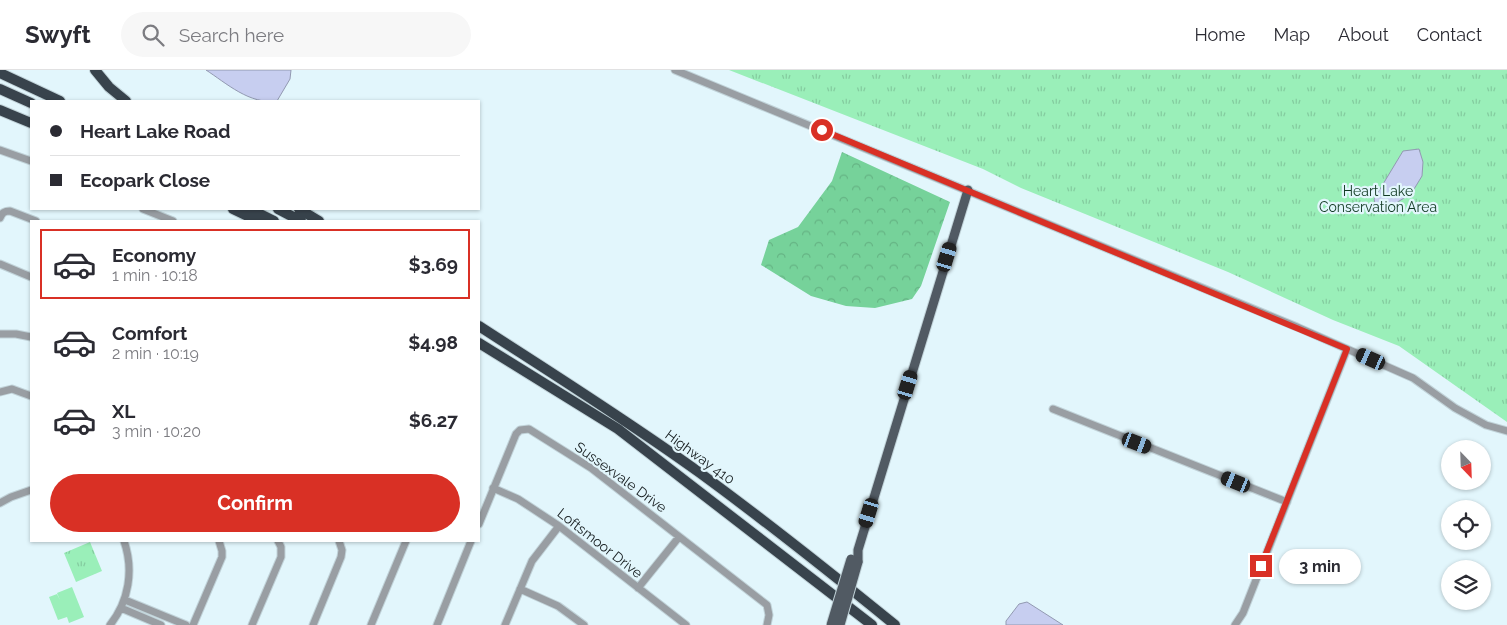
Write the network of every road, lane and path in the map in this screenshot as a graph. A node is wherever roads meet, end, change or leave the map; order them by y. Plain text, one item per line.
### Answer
1 (95, 70) edge
2 (675, 70) edge
3 (0, 73) edge
4 (0, 89) edge
5 (58, 100) edge
6 (125, 100) edge
7 (30, 103) edge
8 (0, 110) edge
9 (30, 123) edge
10 (0, 150) edge
11 (30, 161) edge
12 (968, 190) junction
13 (146, 210) edge
14 (235, 210) edge
15 (252, 210) edge
16 (280, 210) edge
17 (301, 210) edge
18 (0, 218) edge
19 (33, 220) edge
20 (170, 220) edge
21 (256, 220) edge
22 (272, 220) edge
23 (299, 220) edge
24 (317, 220) edge
25 (0, 264) edge
26 (30, 277) edge
27 (480, 327) edge
28 (0, 334) edge
29 (30, 337) edge
30 (480, 344) edge
31 (1347, 349) junction
32 (0, 392) edge
33 (30, 396) edge
34 (1052, 409) dead end
35 (1507, 431) edge
36 (494, 488) junction
37 (30, 490) edge
38 (1287, 502) junction
39 (0, 503) edge
40 (480, 522) edge
41 (559, 526) junction
42 (680, 537) junction
43 (124, 542) edge
44 (219, 542) edge
45 (278, 542) edge
46 (339, 542) edge
47 (406, 542) edge
48 (472, 542) edge
49 (854, 561) junction
50 (638, 588) junction
51 (520, 589) junction
52 (125, 600) junction
53 (121, 608) junction
54 (110, 625) edge
55 (161, 625) edge
56 (186, 625) edge
57 (193, 625) edge
58 (252, 625) edge
59 (313, 625) edge
60 (371, 625) edge
61 (437, 625) edge
62 (505, 625) edge
63 (584, 625) edge
64 (686, 625) edge
65 (767, 625) edge
66 (830, 625) edge
67 (840, 625) edge
68 (872, 625) edge
69 (895, 625) edge
70 (1235, 625) edge

1 - 6 highway
2 - 12 street
3 - 5 highway
4 - 7 highway
8 - 9 highway
10 - 11 street
12 - 31 street
12 - 49 main road
13 - 20 street
14 - 21 highway
15 - 22 highway
16 - 23 highway
17 - 24 highway
18 - 19 street
25 - 26 street
27 - 69 highway, Highway 410
28 - 29 street
30 - 68 highway, Highway 410
31 - 35 street
31 - 38 street
32 - 33 street
34 - 38 street
36 - 40 street, Sussexvale Drive
36 - 41 street, Loftsmoor Drive
36 - 42 street, Sussexvale Drive
37 - 39 street
38 - 70 street
41 - 50 street, Loftsmoor Drive
41 - 51 street
42 - 50 street
42 - 65 street, Sussexvale Drive
43 - 52 street
44 - 57 street
45 - 58 street
46 - 59 street
47 - 60 street
48 - 61 street
49 - 66 main road, bridge
49 - 67 main road, bridge
50 - 64 street, Loftsmoor Drive
51 - 62 street
51 - 63 street
52 - 53 street
52 - 56 street
53 - 54 street
53 - 55 street

